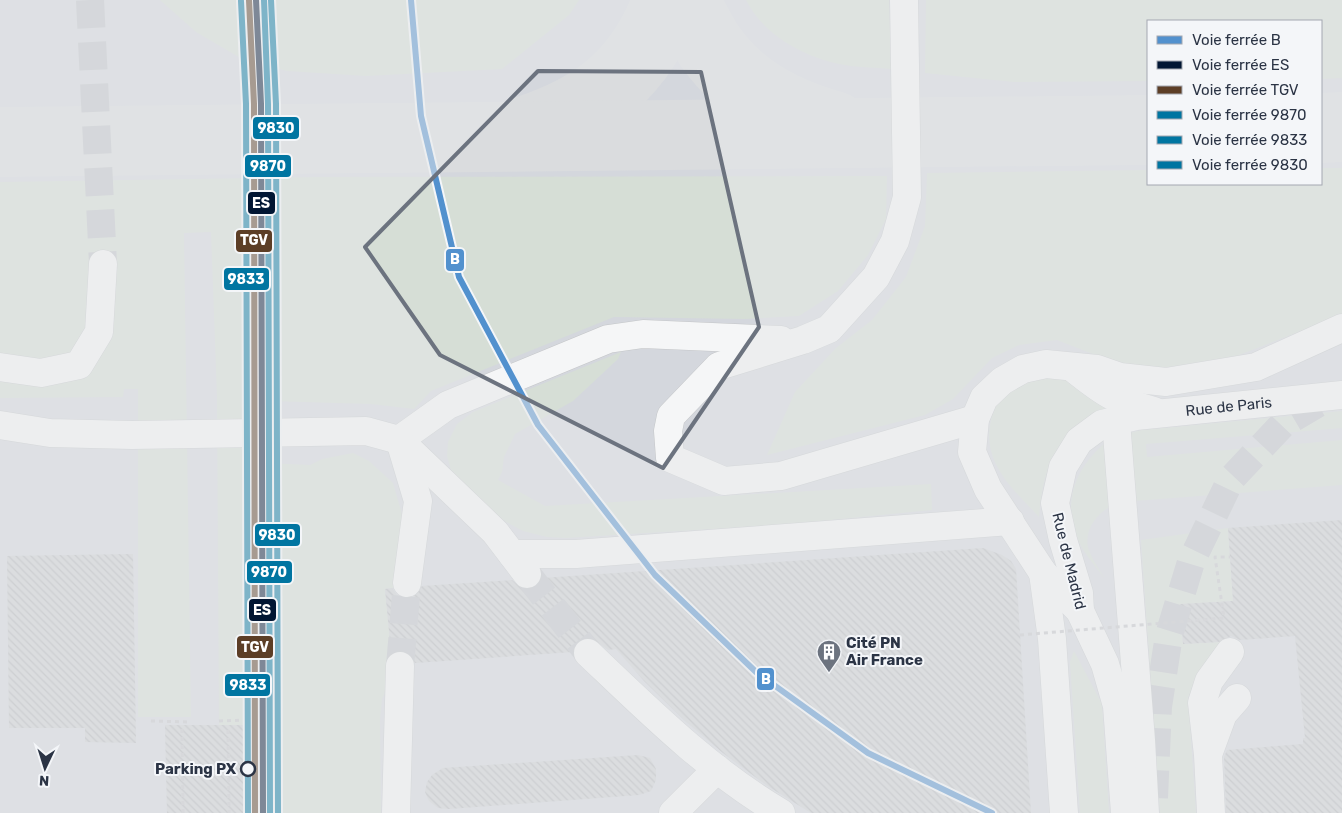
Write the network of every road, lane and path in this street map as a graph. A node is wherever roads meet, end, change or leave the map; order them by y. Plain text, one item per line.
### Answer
1 (904, 0) edge
2 (103, 264) tunnel mouth
3 (1342, 328) edge
4 (803, 340) junction
5 (0, 367) edge
6 (1073, 368) junction
7 (1342, 396) edge
8 (1162, 413) junction
9 (975, 419) junction
10 (1116, 421) junction
11 (0, 425) edge
12 (399, 440) junction
13 (1010, 521) junction
14 (1230, 557) dead end
15 (1043, 573) junction
16 (407, 583) tunnel mouth
17 (1080, 610) junction
18 (1020, 635) dead end
19 (1230, 652) dead end
20 (588, 653) tunnel mouth
21 (400, 666) tunnel mouth
22 (1237, 698) dead end
23 (249, 720) dead end
24 (151, 721) dead end
25 (219, 721) dead end
26 (190, 722) dead end
27 (182, 729) dead end
28 (228, 730) dead end
29 (1208, 755) junction
30 (717, 769) junction
31 (183, 813) edge
32 (230, 813) edge
33 (396, 813) edge
34 (673, 813) edge
35 (781, 813) edge
36 (1064, 813) edge
37 (1125, 813) edge
38 (1145, 813) edge
39 (1211, 813) edge

1 - 4 street
2 - 5 street
3 - 6 street
4 - 9 street
4 - 12 street
6 - 8 street
6 - 9 street
7 - 8 street, Rue de Paris
8 - 10 street, Rue de Paris
9 - 13 street
10 - 17 street, Rue de Madrid
10 - 38 street
11 - 12 street
12 - 13 street
12 - 16 street
13 - 15 street
14 - 18 path, bridge
15 - 17 street
15 - 36 street
17 - 37 street, Rue de Madrid
19 - 29 street
20 - 30 street
21 - 33 street
22 - 29 street
23 - 25 path
24 - 26 path
27 - 31 path
28 - 32 path
29 - 39 street
30 - 34 street
30 - 35 street

